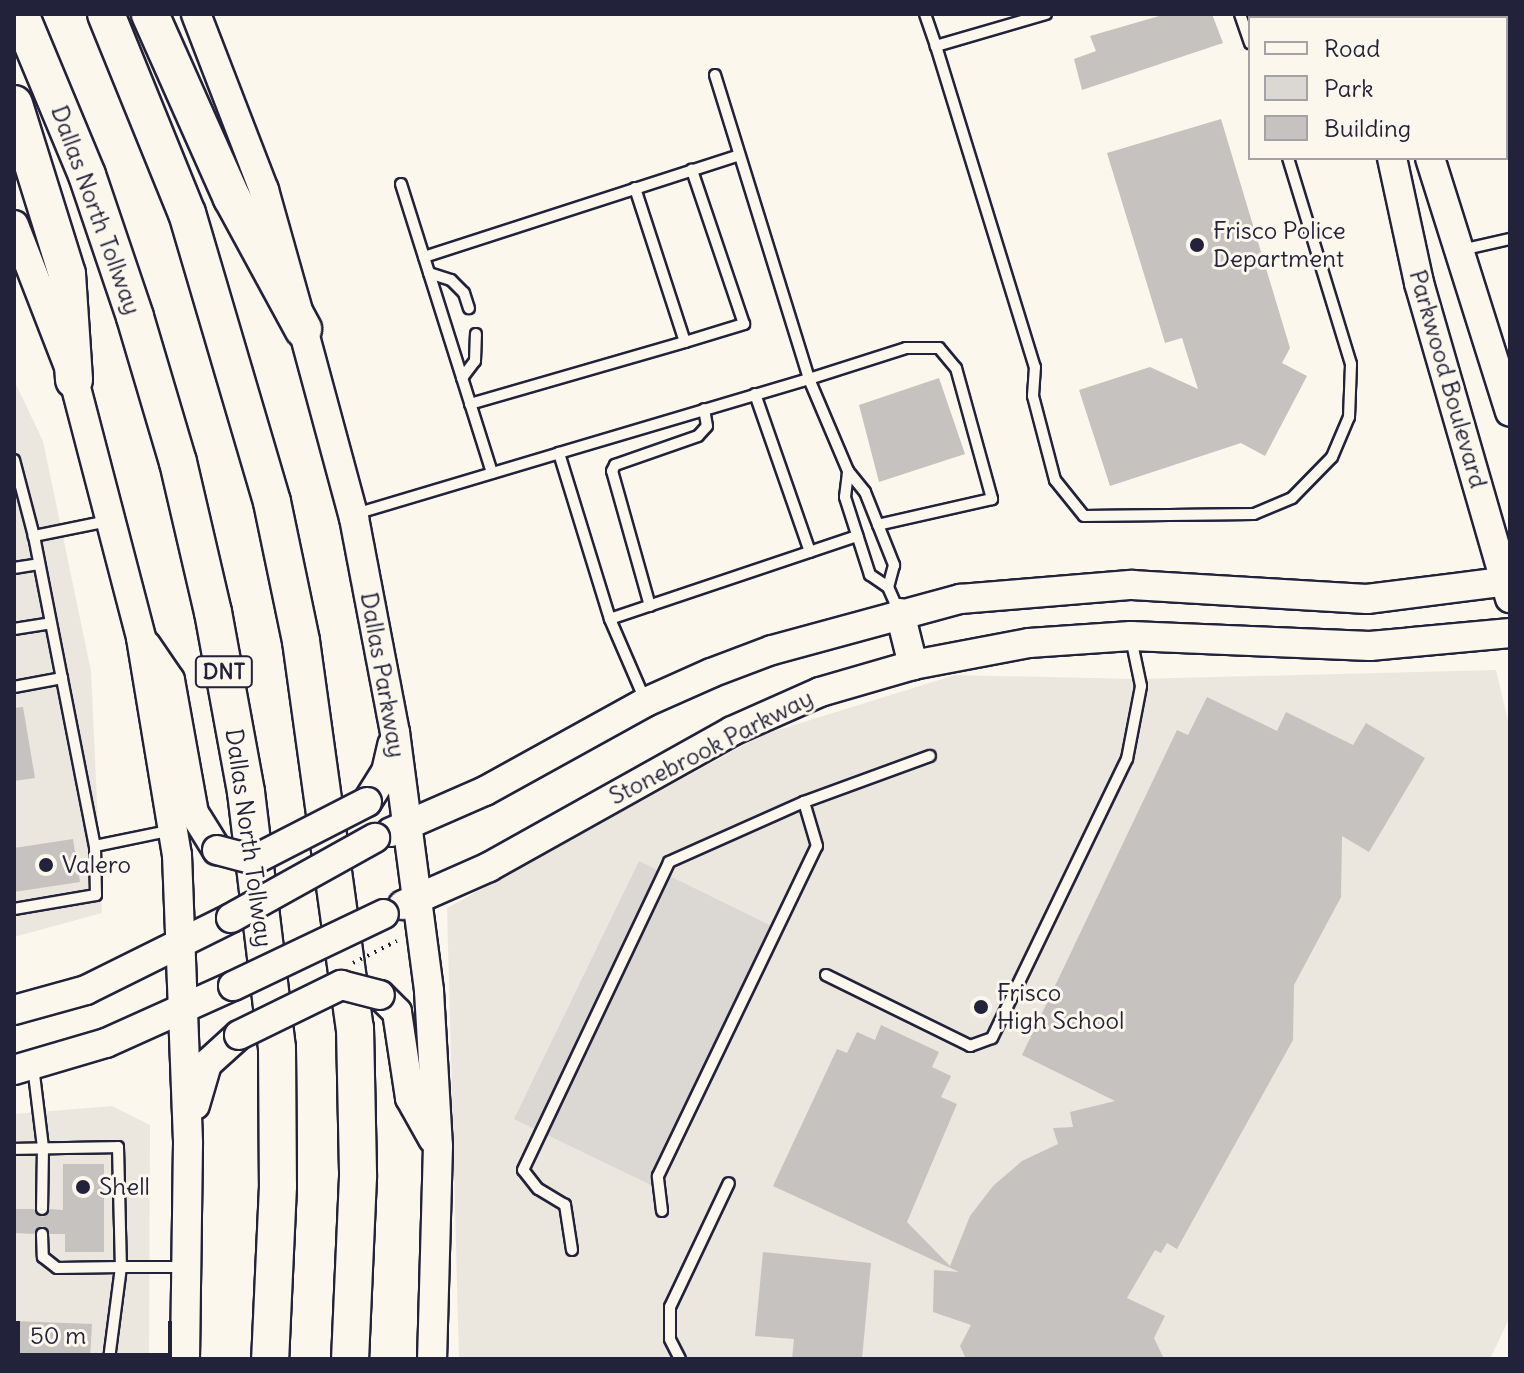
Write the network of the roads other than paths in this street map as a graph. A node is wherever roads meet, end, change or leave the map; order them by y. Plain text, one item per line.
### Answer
1 (20, 14) edge
2 (106, 14) edge
3 (150, 14) edge
4 (196, 14) edge
5 (925, 14) edge
6 (1046, 14) edge
7 (1240, 14) edge
8 (1248, 37) edge
9 (936, 46) junction
10 (715, 75) dead end
11 (14, 104) edge
12 (739, 155) junction
13 (1289, 160) edge
14 (1392, 160) edge
15 (1431, 160) edge
16 (692, 170) junction
17 (401, 184) dead end
18 (635, 188) junction
19 (14, 225) edge
20 (1510, 239) edge
21 (1459, 250) junction
22 (424, 257) junction
23 (429, 273) junction
24 (469, 308) dead end
25 (303, 329) junction
26 (476, 334) dead end
27 (685, 342) junction
28 (462, 378) junction
29 (809, 379) junction
30 (74, 380) junction
31 (755, 394) junction
32 (470, 404) junction
33 (704, 409) junction
34 (1510, 412) edge
35 (559, 453) junction
36 (15, 467) edge
37 (848, 471) junction
38 (492, 473) junction
39 (353, 515) junction
40 (110, 521) junction
41 (878, 525) junction
42 (34, 536) junction
43 (857, 536) junction
44 (810, 552) junction
45 (39, 564) junction
46 (14, 568) edge
47 (888, 587) junction
48 (1508, 587) edge
49 (650, 606) junction
50 (900, 613) junction
51 (610, 619) junction
52 (51, 623) junction
53 (14, 629) edge
54 (1510, 633) edge
55 (1131, 636) junction
56 (141, 638) junction
57 (913, 665) junction
58 (62, 678) junction
59 (14, 687) edge
60 (646, 702) junction
61 (395, 732) junction
62 (930, 756) dead end
63 (804, 802) junction
64 (407, 825) junction
65 (173, 830) junction
66 (95, 846) junction
67 (417, 898) junction
68 (14, 909) edge
69 (183, 944) junction
70 (826, 975) dead end
71 (14, 1010) edge
72 (183, 1010) junction
73 (24, 1067) edge
74 (188, 1144) junction
75 (438, 1146) junction
76 (43, 1147) junction
77 (14, 1149) edge
78 (729, 1183) dead end
79 (42, 1209) dead end
80 (662, 1211) dead end
81 (42, 1234) dead end
82 (572, 1250) dead end
83 (121, 1267) junction
84 (189, 1267) junction
85 (109, 1359) edge
86 (185, 1359) edge
87 (270, 1359) edge
88 (350, 1359) edge
89 (432, 1359) edge
90 (680, 1359) edge

1 - 87 highway, Dallas North Tollway / DNT
2 - 88 highway
3 - 25 highway
4 - 25 main road, Dallas Parkway
5 - 9 lane
6 - 9 lane
7 - 8 lane
9 - 13 lane
10 - 12 lane
11 - 30 highway
12 - 16 lane
12 - 29 lane
14 - 48 main road, Parkwood Boulevard
15 - 21 main road, Parkwood Boulevard
16 - 18 lane
16 - 27 lane
17 - 22 lane
18 - 22 lane
18 - 27 lane
19 - 30 main road
20 - 21 lane
21 - 34 main road, Parkwood Boulevard
22 - 23 lane
23 - 24 lane
23 - 28 lane
25 - 39 main road, Dallas Parkway
26 - 28 lane
27 - 32 lane
28 - 32 lane
29 - 31 lane
29 - 37 lane
29 - 41 lane
30 - 40 main road
31 - 33 lane
31 - 44 lane
32 - 38 lane
33 - 35 lane
33 - 49 lane
35 - 38 lane
35 - 51 lane
36 - 42 lane
37 - 41 lane
37 - 43 lane
38 - 39 lane
39 - 61 main road, Dallas Parkway
40 - 42 lane
40 - 56 main road
41 - 47 lane
42 - 45 lane
43 - 44 lane
43 - 47 lane
44 - 49 lane
45 - 46 lane
45 - 52 lane
47 - 50 lane
48 - 50 main road
49 - 51 lane
50 - 57 main road
50 - 60 main road
51 - 60 lane
52 - 53 lane
52 - 58 lane
54 - 55 main road, Stonebrook Parkway
55 - 57 main road, Stonebrook Parkway
55 - 70 lane
56 - 61 main road, bridge
56 - 65 main road
57 - 67 main road, Stonebrook Parkway
58 - 59 lane
58 - 66 lane
60 - 64 main road
61 - 64 main road, Dallas Parkway
62 - 63 lane
63 - 80 lane
63 - 82 lane
64 - 67 main road, Dallas Parkway
64 - 69 main road, bridge
65 - 66 lane
65 - 69 main road
66 - 68 lane
67 - 72 main road, Stonebrook Parkway, bridge
67 - 75 main road, Dallas Parkway
69 - 71 main road
69 - 72 main road
72 - 73 main road, Stonebrook Parkway
72 - 74 main road
73 - 76 lane
74 - 75 main road, bridge
74 - 84 main road
75 - 89 main road, Dallas Parkway
76 - 77 lane
76 - 79 lane
76 - 83 lane
78 - 90 lane
81 - 83 lane
83 - 84 lane
83 - 85 lane
84 - 86 main road

